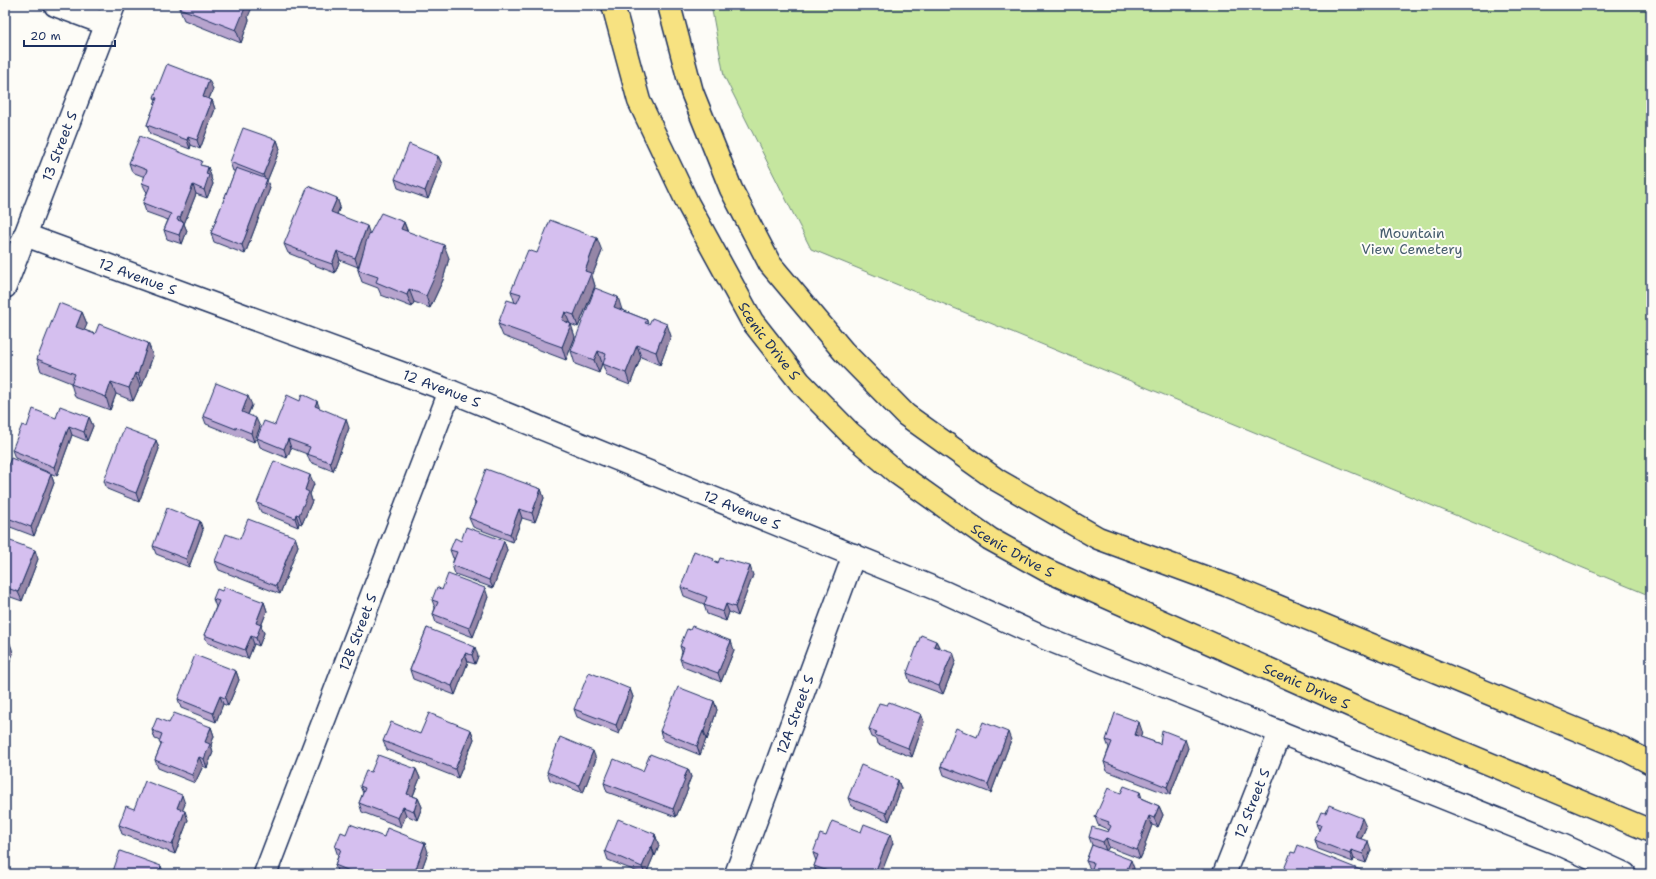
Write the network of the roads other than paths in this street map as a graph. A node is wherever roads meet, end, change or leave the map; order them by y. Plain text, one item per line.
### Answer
1 (55, 5) edge
2 (613, 5) edge
3 (669, 5) edge
4 (110, 15) edge
5 (25, 235) junction
6 (5, 287) edge
7 (450, 391) junction
8 (854, 555) junction
9 (1280, 732) junction
10 (1651, 763) edge
11 (1651, 831) edge
12 (265, 874) edge
13 (736, 874) edge
14 (1224, 874) edge
15 (1625, 874) edge

1 - 4 street
2 - 11 main road, Scenic Drive S
3 - 10 main road
4 - 5 street, 13 Street S
5 - 6 street, 13 Street S
5 - 7 street, 12 Avenue S
7 - 8 street, 12 Avenue S
7 - 12 street, 12B Street S
8 - 9 street
8 - 13 street, 12A Street S
9 - 14 street, 12 Street S
9 - 15 street

